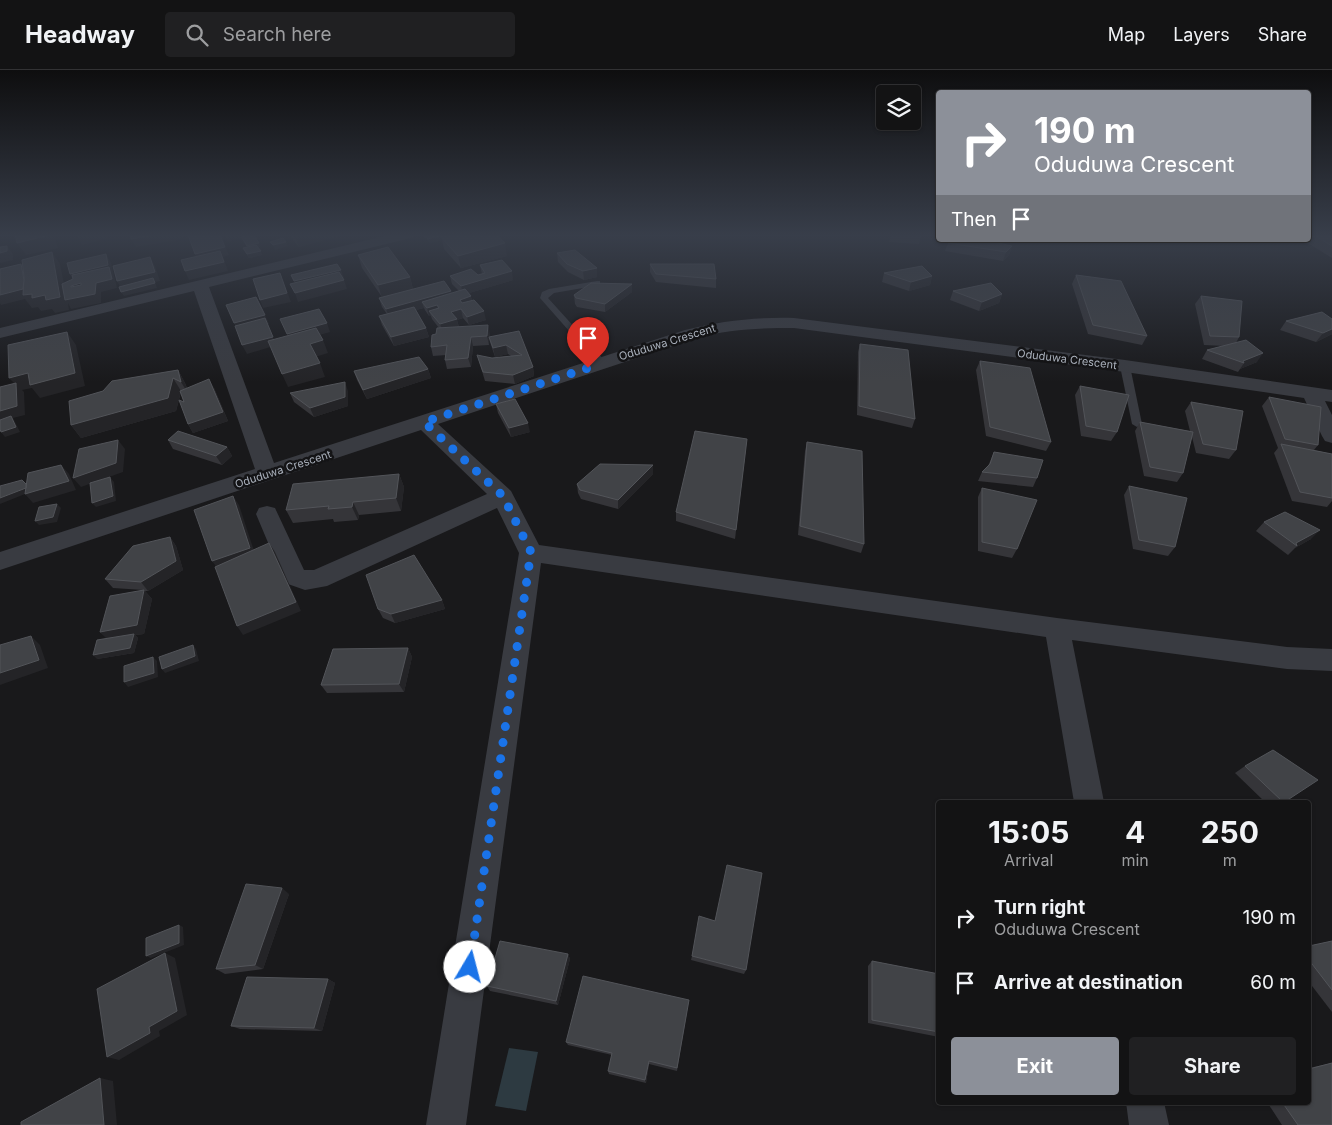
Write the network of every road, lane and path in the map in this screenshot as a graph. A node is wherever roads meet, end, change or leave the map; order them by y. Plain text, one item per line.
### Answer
1 (200, 284) joint
2 (590, 284) edge
3 (0, 333) edge
4 (602, 363) junction
5 (1125, 366) junction
6 (1311, 393) junction
7 (1332, 396) edge
8 (424, 422) junction
9 (1137, 424) dead end
10 (1332, 436) edge
11 (267, 474) junction
12 (503, 496) junction
13 (266, 514) dead end
14 (531, 552) junction
15 (0, 561) edge
16 (1057, 628) junction
17 (1332, 660) edge
18 (1089, 800) edge
19 (1146, 1105) edge
20 (446, 1125) edge
21 (1149, 1125) edge

1 - 3 street
1 - 11 street
2 - 4 lane
4 - 5 street, Oduduwa Crescent
4 - 8 street, Oduduwa Crescent
5 - 6 street, Oduduwa Crescent
5 - 9 lane
6 - 7 street, Oduduwa Crescent
6 - 10 street
8 - 11 street, Oduduwa Crescent
8 - 12 street
11 - 15 street, Oduduwa Crescent
12 - 13 street
12 - 14 street
14 - 16 street
14 - 20 street
16 - 17 street
16 - 18 street
19 - 21 street

